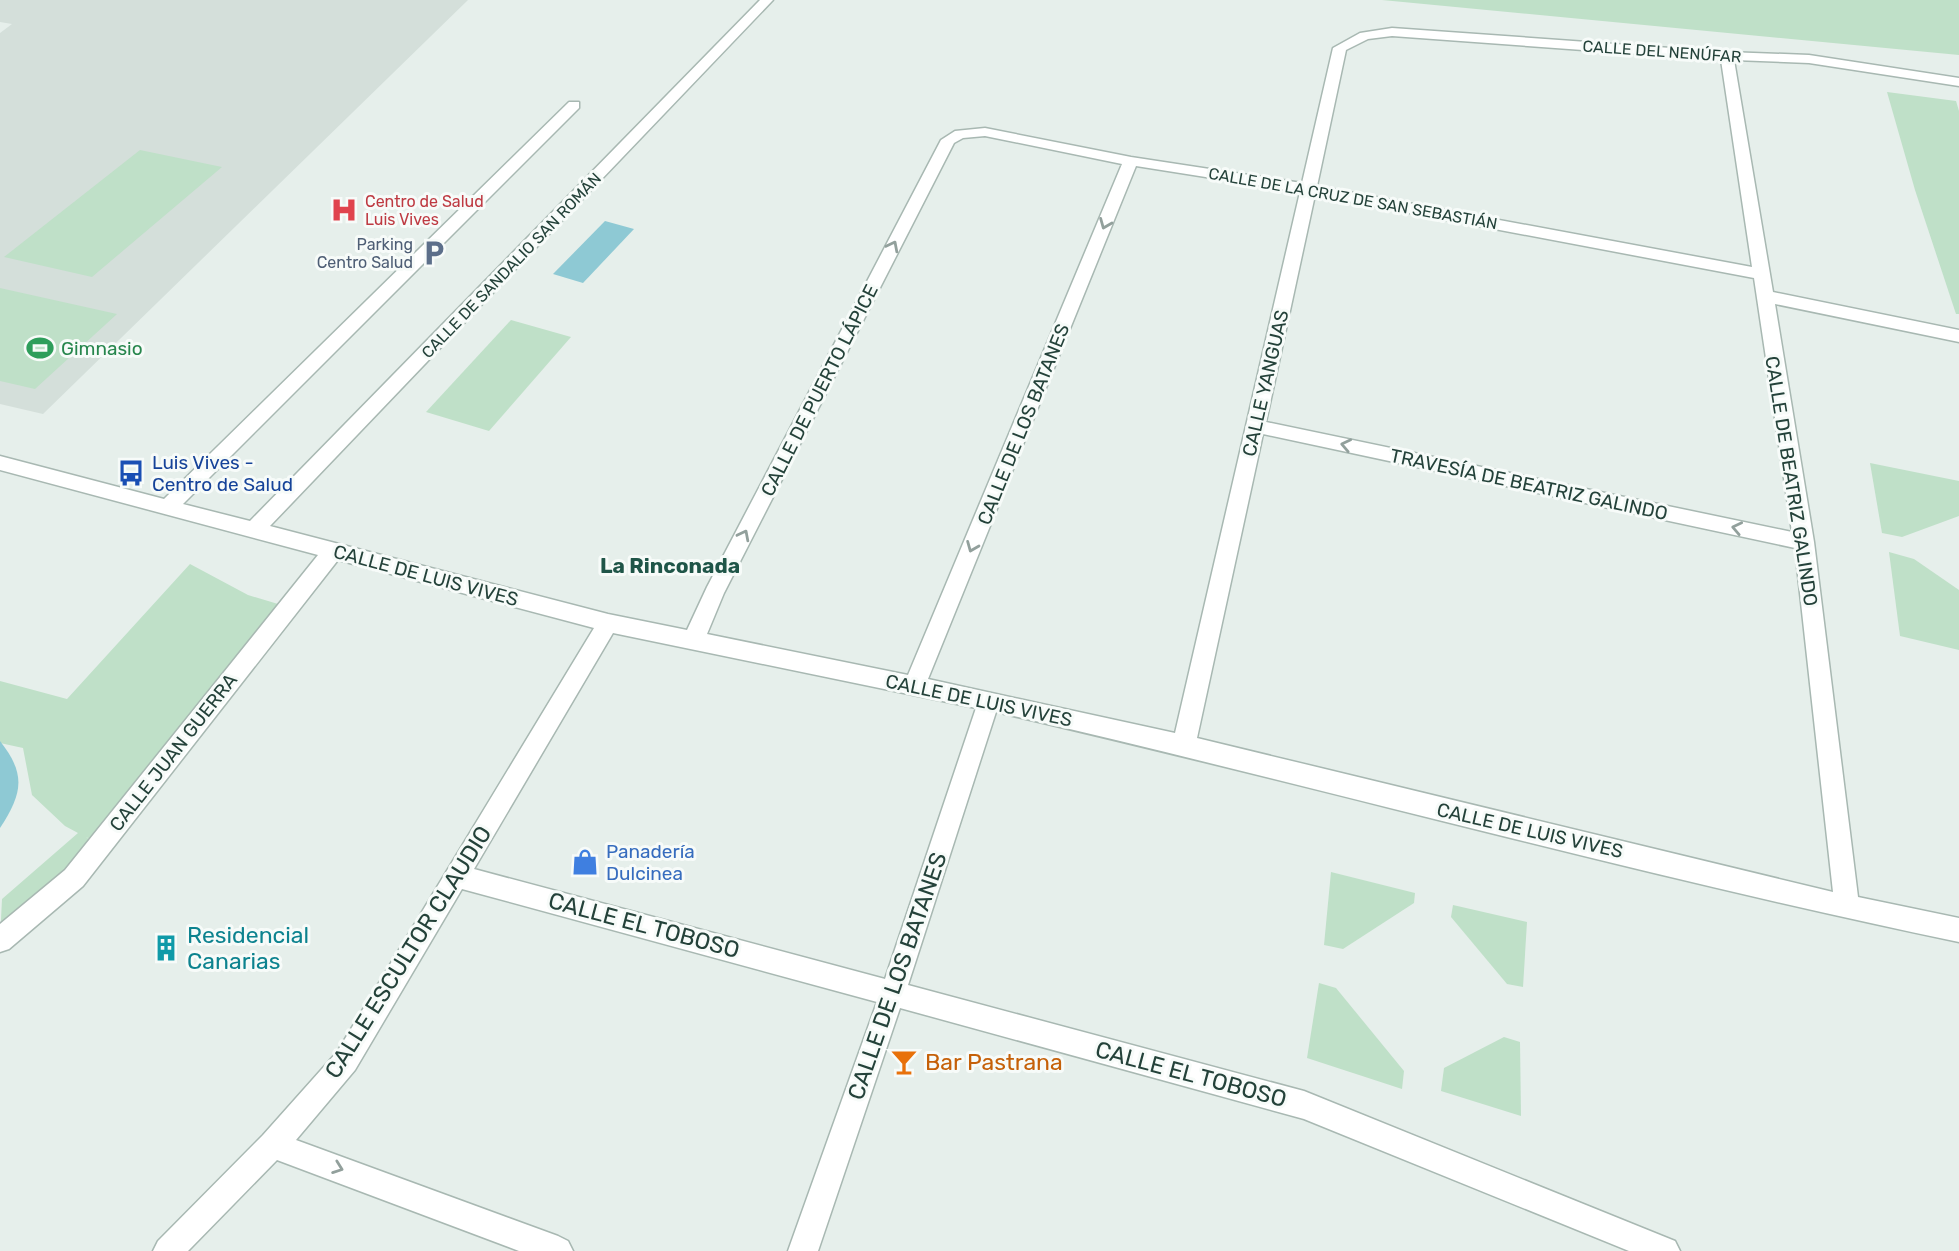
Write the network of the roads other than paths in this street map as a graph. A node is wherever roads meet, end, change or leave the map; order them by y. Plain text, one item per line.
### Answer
1 (767, 0) edge
2 (1365, 36) joint
3 (1727, 56) junction
4 (1959, 82) edge
5 (574, 104) dead end
6 (948, 140) joint
7 (1132, 161) junction
8 (1310, 189) junction
9 (1760, 274) junction
10 (1763, 296) junction
11 (1959, 336) edge
12 (1255, 426) junction
13 (0, 463) edge
14 (167, 508) junction
15 (254, 530) junction
16 (1804, 542) junction
17 (333, 551) junction
18 (608, 623) junction
19 (693, 641) junction
20 (914, 686) junction
21 (989, 701) junction
22 (1184, 745) junction
23 (458, 876) junction
24 (1847, 907) junction
25 (1959, 930) edge
26 (0, 940) edge
27 (893, 992) junction
28 (274, 1145) junction
29 (168, 1251) edge
30 (558, 1251) edge
31 (803, 1251) edge
32 (1665, 1251) edge

1 - 15 street, CALLE DE SANDALIO SAN ROMÁN
2 - 3 street, CALLE DEL NENÚFAR
2 - 8 street, CALLE YANGUAS
3 - 4 street, CALLE DEL NENÚFAR
3 - 9 street, CALLE DE BEATRIZ GALINDO
5 - 14 street
6 - 7 street, CALLE DE LA CRUZ DE SAN SEBASTIÁN
19 -> 6 street, CALLE DE PUERTO LÁPICE
7 - 8 street, CALLE DE LA CRUZ DE SAN SEBASTIÁN
7 -> 20 street, CALLE DE LOS BATANES
8 - 9 street, CALLE DE LA CRUZ DE SAN SEBASTIÁN
8 - 12 street, CALLE YANGUAS
9 - 10 street, CALLE DE BEATRIZ GALINDO
10 - 11 street
10 - 16 street, CALLE DE BEATRIZ GALINDO
16 -> 12 street, TRAVESÍA DE BEATRIZ GALINDO
12 - 22 street, CALLE YANGUAS
13 - 14 street, CALLE DE LUIS VIVES
14 - 15 street, CALLE DE LUIS VIVES
15 - 17 street, CALLE DE LUIS VIVES
16 - 24 street, CALLE DE BEATRIZ GALINDO
17 - 18 street, CALLE DE LUIS VIVES
17 - 26 street, CALLE JUAN GUERRA
18 - 19 street, CALLE DE LUIS VIVES
18 - 23 street, CALLE ESCULTOR CLAUDIO
19 - 20 street, CALLE DE LUIS VIVES
20 - 21 street, CALLE DE LUIS VIVES
21 - 22 street, CALLE DE LUIS VIVES
21 - 27 street, CALLE DE LOS BATANES
22 - 24 street, CALLE DE LUIS VIVES
23 - 27 street, CALLE EL TOBOSO
23 - 28 street, CALLE ESCULTOR CLAUDIO
24 - 25 street, CALLE DE LUIS VIVES
27 - 31 street, CALLE DE LOS BATANES
27 - 32 street, CALLE EL TOBOSO
28 - 29 street, CALLE ESCULTOR CLAUDIO
28 -> 30 street

